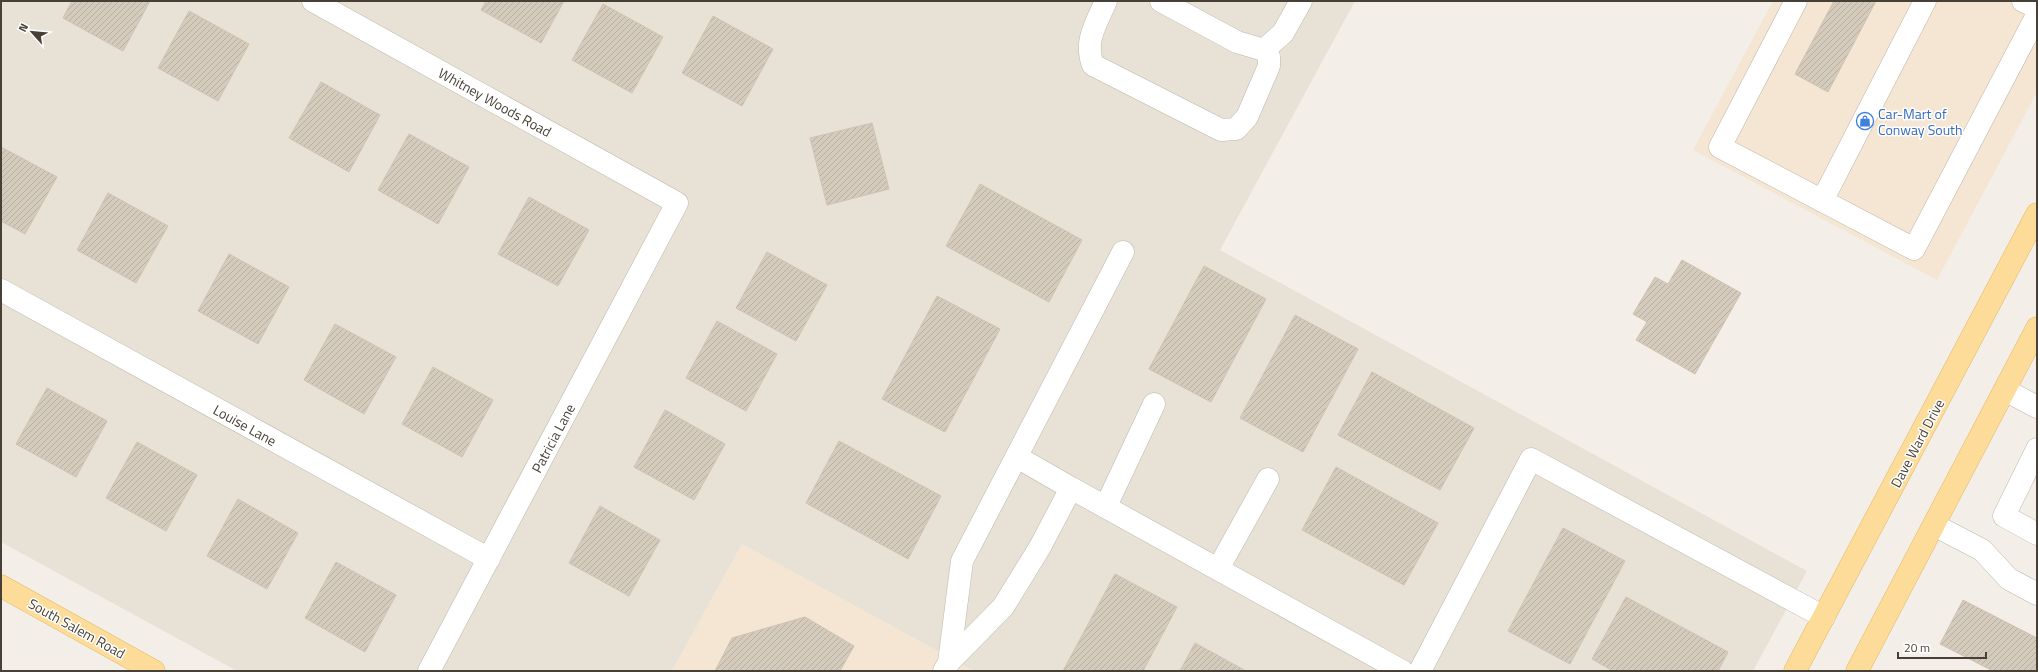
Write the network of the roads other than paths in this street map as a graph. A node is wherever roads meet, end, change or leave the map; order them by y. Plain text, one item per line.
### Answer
1 (313, 1) edge
2 (1106, 1) edge
3 (1161, 1) edge
4 (1301, 1) edge
5 (1796, 1) edge
6 (1925, 1) edge
7 (2023, 1) edge
8 (2037, 8) edge
9 (2037, 15) edge
10 (1264, 50) junction
11 (1822, 201) junction
12 (677, 203) joint
13 (2037, 214) edge
14 (1123, 252) dead end
15 (1, 290) edge
16 (2037, 328) edge
17 (2005, 390) junction
18 (1154, 404) dead end
19 (2037, 407) edge
20 (2037, 449) edge
21 (1017, 457) junction
22 (1268, 479) dead end
23 (1072, 488) junction
24 (1106, 506) junction
25 (1934, 525) junction
26 (2037, 534) edge
27 (489, 559) junction
28 (1218, 568) junction
29 (1, 586) edge
30 (2037, 594) edge
31 (1824, 617) junction
32 (131, 665) edge
33 (946, 667) edge
34 (154, 671) edge
35 (428, 671) edge
36 (1402, 671) edge
37 (1420, 671) edge
38 (1795, 671) edge
39 (1858, 671) edge

1 - 12 street, Whitney Woods Road
2 - 10 street
3 - 10 street
4 - 10 street
5 - 11 street
6 - 11 street
7 - 8 street
9 - 11 street
12 - 27 street, Patricia Lane
13 - 31 main road, Dave Ward Drive
14 - 21 street
15 - 27 street, Louise Lane
16 - 17 main road
17 - 19 street
17 - 25 main road
18 - 24 street
20 - 26 street
21 - 23 street
21 - 33 street
22 - 28 street
23 - 24 street
23 - 33 street
24 - 28 street
25 - 30 street
25 - 39 main road
27 - 35 street, Patricia Lane
28 - 36 street
29 - 32 main road, South Salem Road
31 - 37 street
31 - 38 main road, Dave Ward Drive
32 - 34 main road, South Salem Road

